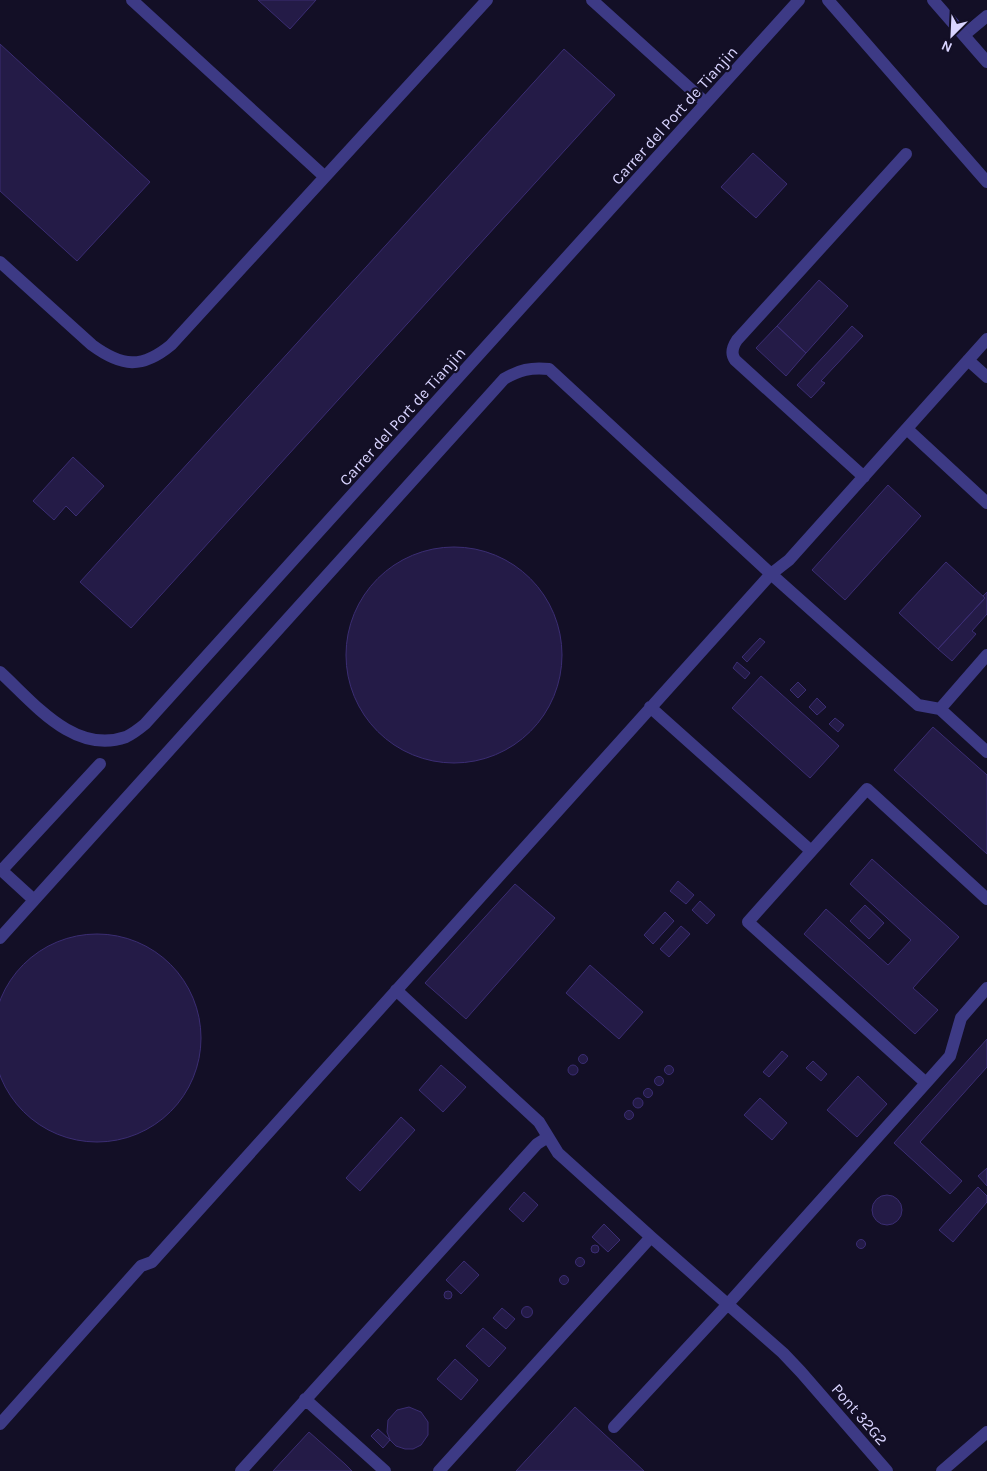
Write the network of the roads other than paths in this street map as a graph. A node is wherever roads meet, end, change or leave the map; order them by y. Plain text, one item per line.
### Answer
1 (132, 0) edge
2 (487, 0) edge
3 (592, 0) edge
4 (799, 0) edge
5 (828, 0) edge
6 (933, 0) edge
7 (987, 16) edge
8 (964, 35) junction
9 (987, 62) edge
10 (706, 104) junction
11 (906, 154) dead end
12 (325, 177) junction
13 (987, 182) edge
14 (0, 262) edge
15 (987, 339) edge
16 (968, 360) junction
17 (987, 377) edge
18 (907, 429) junction
19 (864, 477) junction
20 (987, 503) edge
21 (771, 574) junction
22 (987, 655) edge
23 (0, 672) edge
24 (650, 707) junction
25 (940, 709) junction
26 (987, 752) edge
27 (100, 764) dead end
28 (810, 850) junction
29 (1, 870) edge
30 (987, 899) edge
31 (34, 900) junction
32 (0, 938) edge
33 (987, 988) edge
34 (396, 990) junction
35 (926, 1083) junction
36 (548, 1137) junction
37 (651, 1237) junction
38 (728, 1304) junction
39 (305, 1399) junction
40 (0, 1424) edge
41 (614, 1427) dead end
42 (987, 1432) edge
43 (885, 1469) edge
44 (240, 1471) edge
45 (385, 1471) edge
46 (439, 1471) edge
47 (942, 1471) edge

1 - 12 street
2 - 12 street
3 - 10 street
4 - 10 street, Carrer del Port de Tianjin
5 - 13 street
6 - 8 street
7 - 8 street
8 - 9 street
10 - 23 street, Carrer del Port de Tianjin
11 - 19 street
12 - 14 street
15 - 16 street
16 - 17 street
16 - 18 street
18 - 19 street
18 - 20 street
19 - 21 street
21 - 24 street
21 - 25 street
21 - 31 street
22 - 25 street
24 - 28 street
24 - 34 street
25 - 26 street
27 - 29 street
28 - 30 street
28 - 35 street
29 - 31 street
31 - 32 street
33 - 35 street
34 - 36 street, Pont 32G2
34 - 40 street
35 - 38 street
36 - 37 street, Pont 32G2
36 - 39 street
37 - 38 street, Pont 32G2
37 - 46 street
38 - 41 street
38 - 43 street, Pont 32G2
39 - 44 street
39 - 45 street
42 - 47 street

